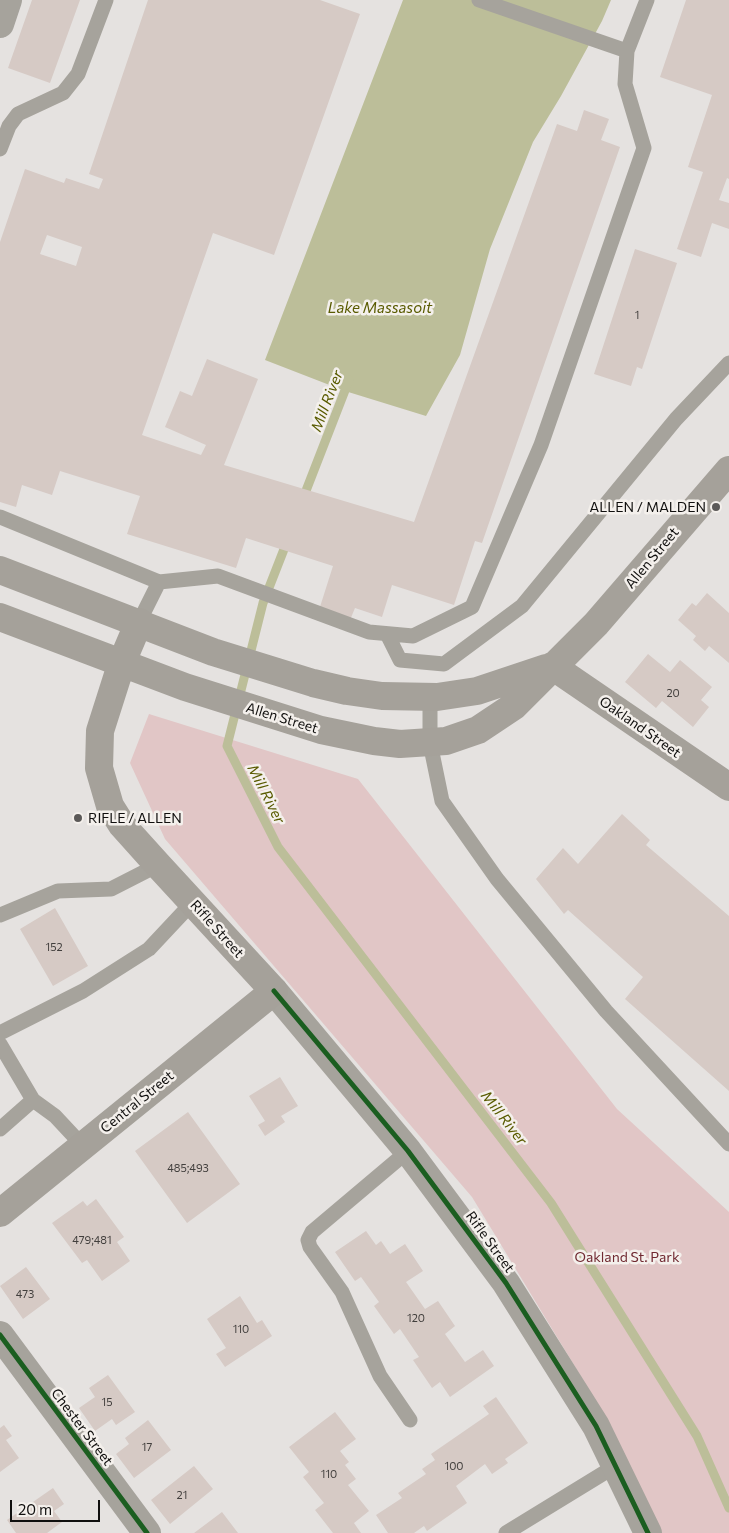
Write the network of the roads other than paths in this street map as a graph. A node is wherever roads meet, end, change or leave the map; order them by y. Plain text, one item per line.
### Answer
1 (8, 0) edge
2 (106, 0) edge
3 (479, 0) edge
4 (647, 0) edge
5 (0, 24) edge
6 (627, 51) junction
7 (0, 149) edge
8 (729, 363) edge
9 (729, 470) edge
10 (0, 517) edge
11 (0, 570) edge
12 (158, 582) junction
13 (0, 616) edge
14 (139, 622) junction
15 (387, 634) junction
16 (122, 662) junction
17 (552, 666) junction
18 (430, 697) junction
19 (430, 743) junction
20 (729, 787) edge
21 (158, 865) junction
22 (193, 902) junction
23 (0, 915) edge
24 (274, 991) junction
25 (0, 1033) edge
26 (0, 1044) edge
27 (33, 1100) junction
28 (0, 1129) edge
29 (729, 1144) edge
30 (83, 1146) junction
31 (408, 1151) junction
32 (0, 1212) edge
33 (0, 1335) edge
34 (410, 1420) dead end
35 (617, 1465) junction
36 (147, 1533) edge
37 (506, 1533) edge
38 (648, 1533) edge

1 - 5 street
2 - 7 lane
3 - 6 lane
4 - 6 lane
6 - 15 lane
8 - 15 lane
9 - 17 main road, Allen Street
10 - 12 lane
11 - 14 main road, Allen Street
12 - 14 lane
12 - 15 lane
13 - 16 main road, Allen Street
14 - 16 main road, Rifle Street
14 - 18 main road, Allen Street
16 - 19 main road, Allen Street
16 - 21 main road, Rifle Street
17 - 18 main road, Allen Street
17 - 19 main road, Allen Street
17 - 20 main road, Oakland Street
18 - 19 lane
19 - 29 lane
21 - 22 main road, Rifle Street
21 - 23 lane
22 - 24 main road, Rifle Street
22 - 25 lane
24 - 30 main road, Central Street
24 - 31 street, Rifle Street
26 - 27 lane
27 - 28 lane
27 - 30 lane
30 - 32 main road, Central Street
31 - 34 lane
31 - 35 street, Rifle Street
33 - 36 street, Chester Street
35 - 37 lane
35 - 38 street, Rifle Street

